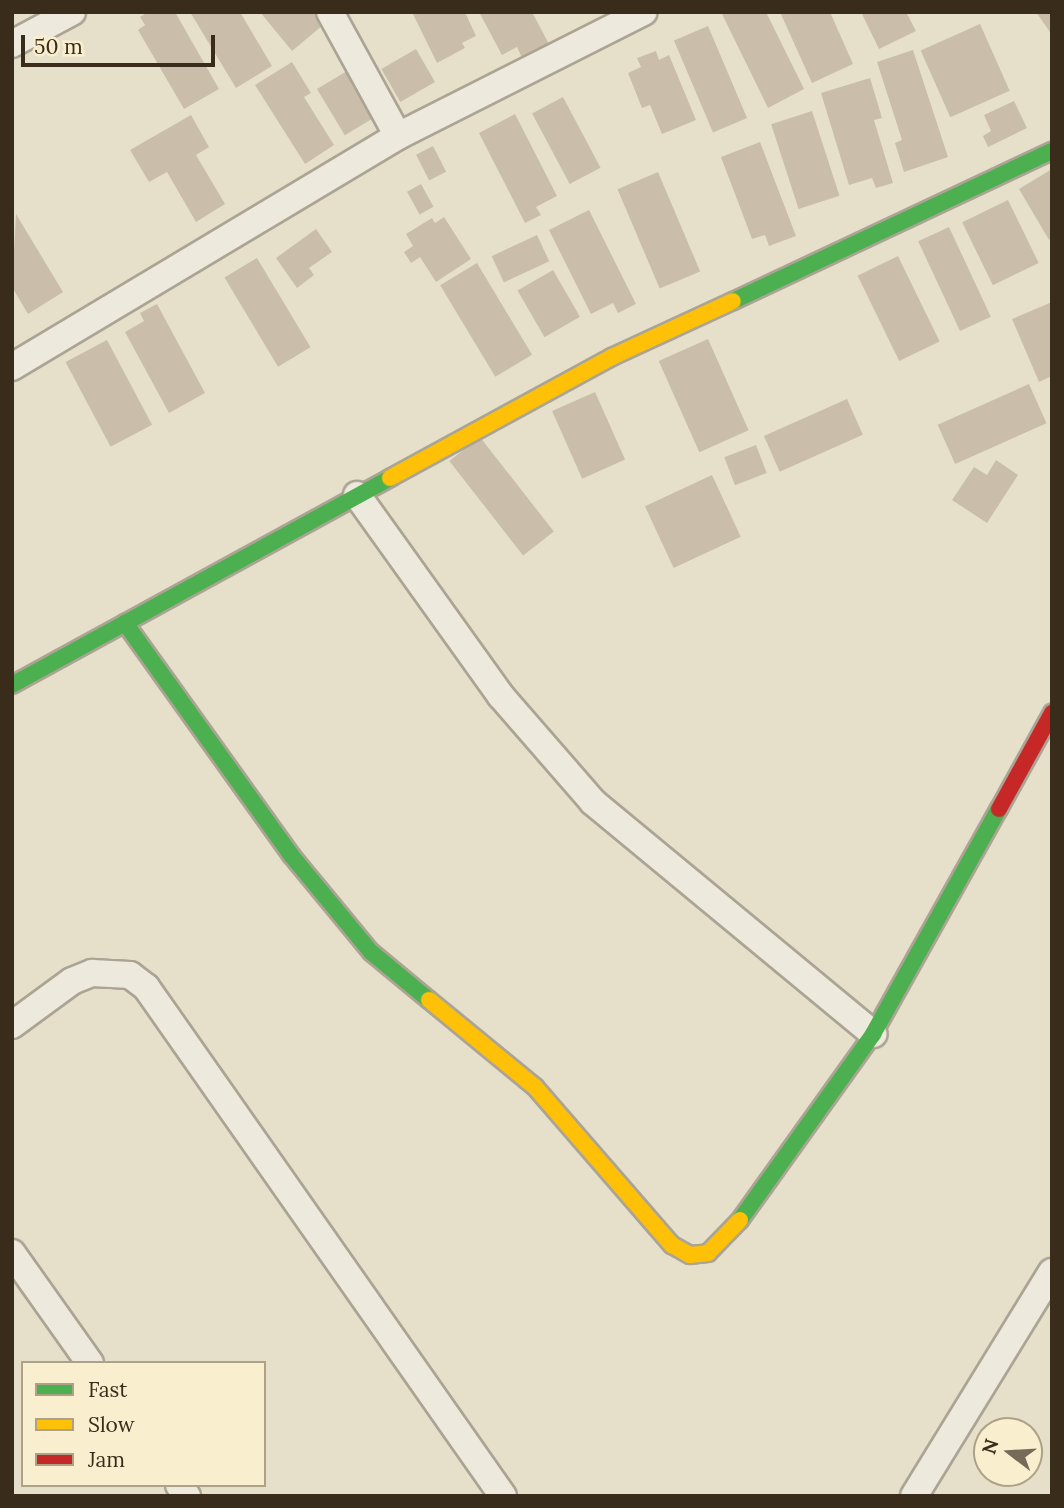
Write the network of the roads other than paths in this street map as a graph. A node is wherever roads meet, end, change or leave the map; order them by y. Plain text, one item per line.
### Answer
1 (72, 12) edge
2 (330, 12) edge
3 (629, 16) edge
4 (12, 44) edge
5 (398, 136) junction
6 (1052, 151) edge
7 (12, 367) edge
8 (357, 495) junction
9 (125, 623) junction
10 (13, 683) edge
11 (1052, 713) edge
12 (12, 1025) edge
13 (873, 1034) junction
14 (12, 1253) edge
15 (1052, 1272) edge
16 (89, 1361) edge
17 (503, 1496) edge
18 (914, 1496) edge

1 - 4 street
2 - 5 street
3 - 5 street
5 - 7 street
6 - 8 street
8 - 9 street
8 - 13 street
9 - 10 street
9 - 13 street
11 - 13 street
12 - 17 street
14 - 16 street
15 - 18 street

